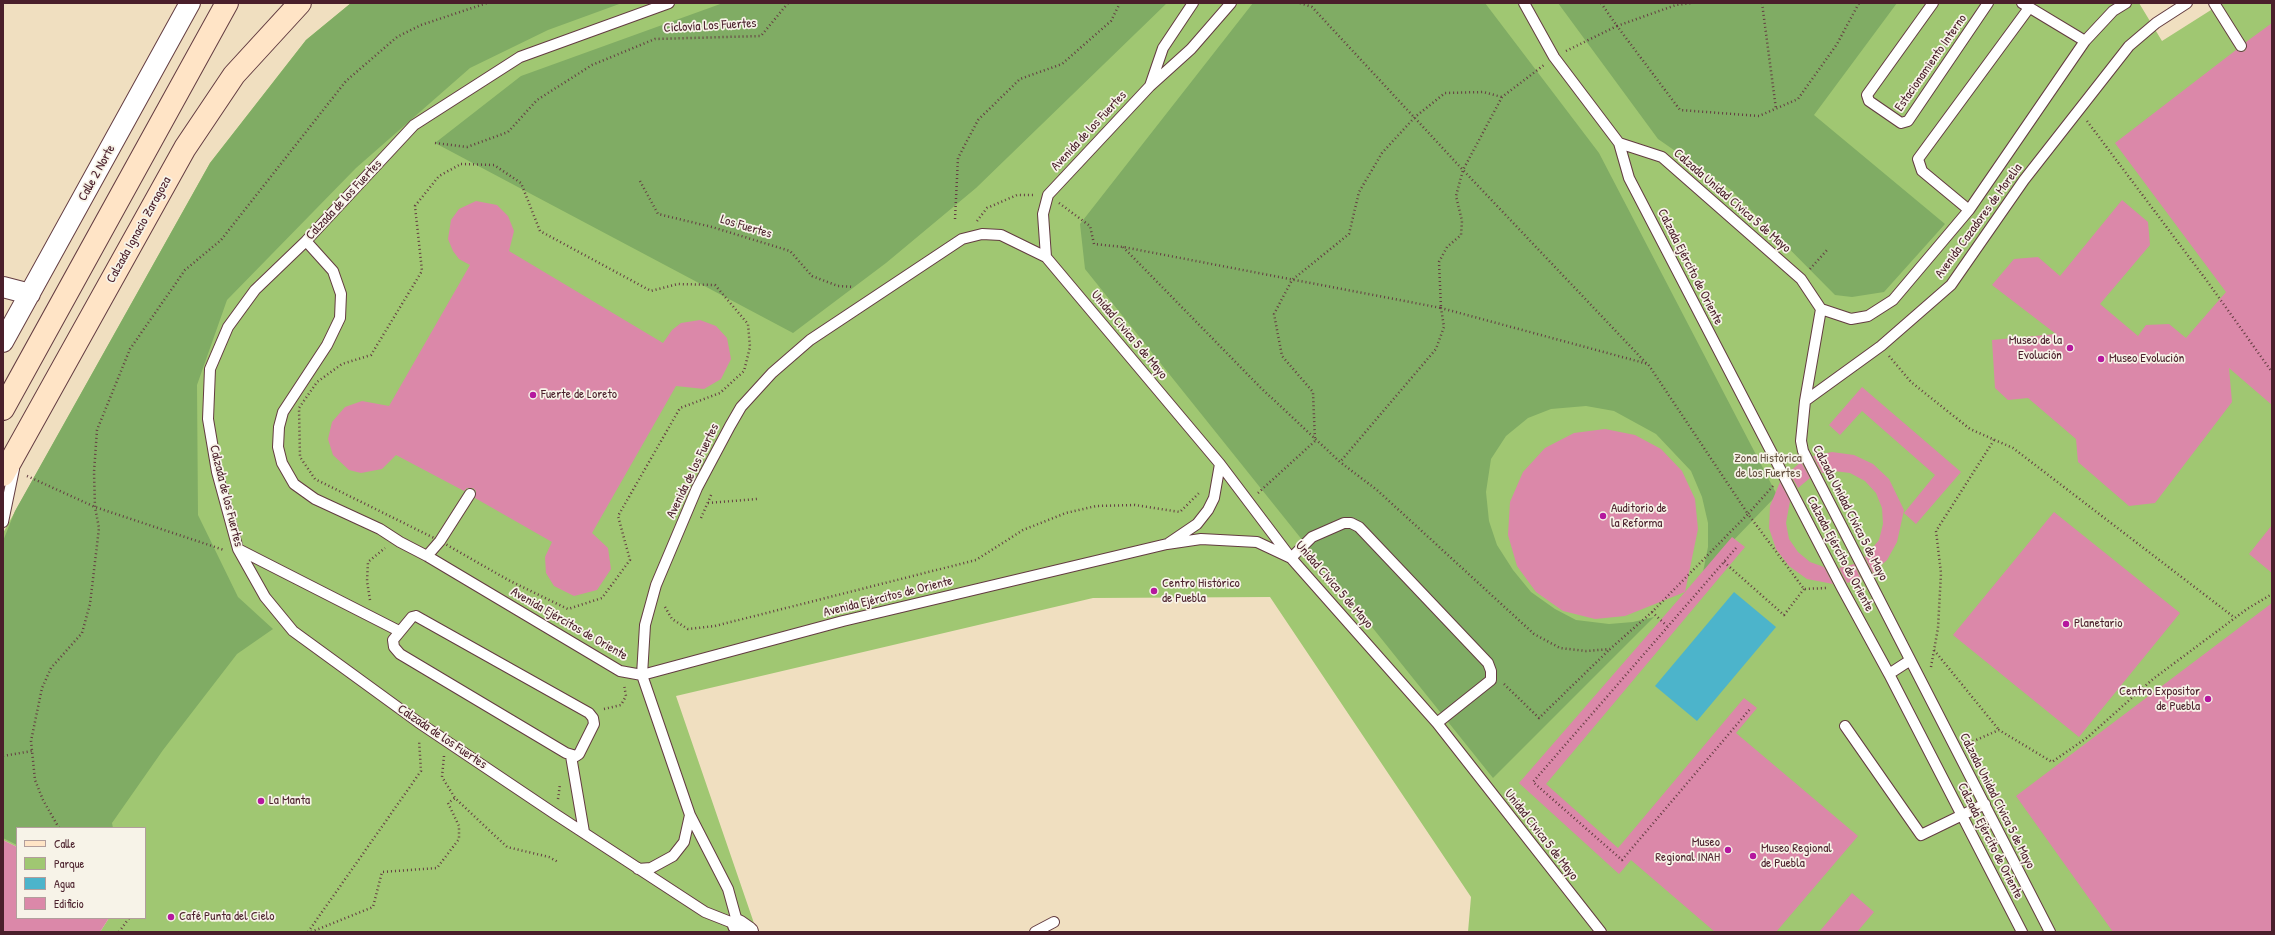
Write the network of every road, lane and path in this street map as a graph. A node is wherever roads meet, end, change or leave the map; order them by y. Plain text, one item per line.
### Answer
1 (190, 3) edge
2 (227, 3) edge
3 (300, 3) edge
4 (487, 3) edge
5 (669, 3) edge
6 (788, 3) edge
7 (1120, 3) edge
8 (1193, 3) edge
9 (1231, 3) edge
10 (1300, 3) edge
11 (1524, 3) edge
12 (1601, 3) edge
13 (1692, 3) edge
14 (1762, 3) edge
15 (1859, 3) edge
16 (1933, 3) edge
17 (1988, 3) edge
18 (2126, 3) edge
19 (2187, 3) edge
20 (2214, 3) edge
21 (2026, 5) edge
22 (1617, 26) junction
23 (2085, 41) junction
24 (2242, 46) dead end
25 (1554, 57) junction
26 (1150, 86) junction
27 (1502, 97) junction
28 (1776, 109) junction
29 (2079, 110) junction
30 (1415, 117) junction
31 (435, 143) dead end
32 (1619, 143) junction
33 (1463, 170) junction
34 (640, 181) dead end
35 (1048, 194) junction
36 (1968, 210) junction
37 (955, 219) dead end
38 (962, 239) junction
39 (306, 241) junction
40 (1123, 247) junction
41 (1827, 250) dead end
42 (1046, 257) junction
43 (1801, 279) junction
44 (1292, 280) junction
45 (3, 287) edge
46 (854, 287) dead end
47 (30, 294) junction
48 (1441, 308) junction
49 (1821, 309) junction
50 (3, 342) edge
51 (1881, 346) junction
52 (1648, 364) junction
53 (2272, 372) edge
54 (1805, 401) junction
55 (3, 409) edge
56 (1994, 440) junction
57 (1315, 441) junction
58 (1340, 462) junction
59 (1220, 464) junction
60 (8, 472) edge
61 (1783, 474) junction
62 (1202, 489) dead end
63 (470, 494) dead end
64 (757, 499) dead end
65 (1249, 502) junction
66 (708, 503) dead end
67 (95, 507) junction
68 (1748, 514) junction
69 (3, 522) edge
70 (442, 538) junction
71 (400, 542) junction
72 (1168, 544) junction
73 (1736, 548) dead end
74 (238, 549) junction
75 (428, 556) junction
76 (1291, 558) junction
77 (1724, 562) junction
78 (1842, 588) junction
79 (1804, 589) junction
80 (2272, 594) edge
81 (665, 606) dead end
82 (1652, 612) junction
83 (373, 616) junction
84 (2235, 618) junction
85 (1667, 626) junction
86 (399, 631) junction
87 (1610, 649) junction
88 (1934, 650) junction
89 (1909, 661) junction
90 (1491, 671) junction
91 (1890, 674) junction
92 (642, 675) junction
93 (1920, 682) junction
94 (626, 696) dead end
95 (1750, 709) dead end
96 (589, 713) junction
97 (418, 722) junction
98 (1437, 723) junction
99 (1846, 726) dead end
100 (1999, 730) junction
101 (445, 738) junction
102 (1976, 740) dead end
103 (32, 751) junction
104 (3, 756) edge
105 (571, 756) junction
106 (455, 798) junction
107 (1985, 804) junction
108 (690, 815) junction
109 (1963, 816) junction
110 (58, 827) edge
111 (584, 832) junction
112 (558, 862) dead end
113 (638, 869) junction
114 (128, 919) edge
115 (1054, 922) dead end
116 (743, 928) edge
117 (119, 932) edge
118 (310, 932) edge
119 (1036, 932) edge
120 (1601, 932) edge
121 (2022, 932) edge
122 (2050, 932) edge

1 - 47 street, Calle 2 Norte
2 - 55 main road
3 - 60 main road, Calzada Ignacio Zaragoza
4 - 67 path
5 - 39 lane, Calzada de los Fuertes
6 - 31 path, Ciclovía Los Fuertes
7 - 37 path
8 - 26 lane, Avenida de los Fuertes
9 - 26 lane, Avenida de los Fuertes
10 - 30 path
11 - 25 lane
12 - 22 path
13 - 22 path
14 - 28 path
15 - 28 path
16 - 17 lane, Estacionamiento Interno
18 - 23 lane, Avenida Cazadores de Morelia
19 - 29 lane, Avenida Cazadores de Morelia
20 - 24 lane
21 - 23 lane
21 - 36 lane
22 - 25 path
22 - 28 path
23 - 36 lane, Avenida Cazadores de Morelia
25 - 27 path
25 - 32 lane
26 - 35 lane, Avenida de los Fuertes
27 - 30 path
27 - 33 path
29 - 51 lane, Avenida Cazadores de Morelia
29 - 53 path
30 - 33 path
30 - 44 path
32 - 43 lane, Calzada Unidad Cívica 5 de Mayo
32 - 61 lane, Calzada Ejército de Oriente
33 - 48 path
33 - 52 path
34 - 46 path, Los Fuertes
35 - 38 path
35 - 40 path
35 - 42 lane
36 - 49 lane, Avenida Cazadores de Morelia
38 - 42 lane, Unidad Civica 5 de Mayo
38 - 92 lane, Avenida de los Fuertes
39 - 71 lane, Avenida Ejércitos de Oriente
39 - 74 lane, Calzada de los Fuertes
40 - 44 path
40 - 57 path
41 - 43 path
42 - 59 lane, Unidad Civica 5 de Mayo
43 - 49 lane, Calzada Unidad Cívica 5 de Mayo
44 - 48 path
44 - 57 path
45 - 47 street
47 - 50 street, Calle 2 Norte
48 - 52 path
48 - 58 path
49 - 54 lane, Calzada Unidad Cívica 5 de Mayo
51 - 54 lane, Avenida Cazadores de Morelia
51 - 56 path
52 - 68 path
54 - 89 lane, Calzada Unidad Cívica 5 de Mayo
56 - 84 path
56 - 88 path
57 - 58 path
57 - 65 path
58 - 87 path
59 - 65 lane, Unidad Civica 5 de Mayo
59 - 72 lane, Avenida Ejércitos de Oriente
60 - 67 path
60 - 69 lane
61 - 68 path
61 - 78 lane, Calzada Ejército de Oriente
62 - 81 path
63 - 70 lane
64 - 66 path
65 - 76 lane, Unidad Civica 5 de Mayo
67 - 74 path
67 - 103 path
68 - 79 path
68 - 82 path
70 - 70 path
70 - 75 lane
71 - 75 lane, Avenida Ejércitos de Oriente
71 - 83 path
72 - 76 lane, Avenida Ejércitos de Oriente
72 - 92 lane, Avenida Ejércitos de Oriente
73 - 77 path
74 - 83 lane
74 - 97 lane, Calzada de los Fuertes
75 - 92 lane, Avenida Ejércitos de Oriente
76 - 90 lane
76 - 98 lane, Unidad Civica 5 de Mayo
77 - 79 path
77 - 85 path
78 - 79 path
78 - 91 lane, Calzada Ejército de Oriente
80 - 84 path
82 - 85 path
82 - 87 path
83 - 86 lane
84 - 100 path
85 - 95 path
86 - 96 lane
86 - 105 lane
87 - 90 path
88 - 93 path
88 - 100 path
89 - 91 lane
89 - 93 lane, Calzada Unidad Cívica 5 de Mayo
90 - 98 lane
91 - 109 lane, Calzada Ejército de Oriente
92 - 108 lane, Avenida de los Fuertes
93 - 107 lane, Calzada Unidad Cívica 5 de Mayo
94 - 96 path
96 - 105 lane
97 - 101 lane, Calzada de los Fuertes
97 - 118 path
98 - 120 lane, Unidad Civica 5 de Mayo
99 - 109 lane
100 - 102 path
101 - 106 path
101 - 111 lane, Calzada de los Fuertes
103 - 104 path
103 - 110 path
105 - 111 lane
106 - 112 path
106 - 118 path
107 - 109 lane
107 - 122 lane, Calzada Unidad Cívica 5 de Mayo
108 - 113 lane
108 - 116 lane, Calzada de los Fuertes
109 - 121 lane, Calzada Ejército de Oriente
111 - 113 lane, Calzada de los Fuertes
113 - 116 lane, Calzada de los Fuertes
114 - 117 path
115 - 119 lane

